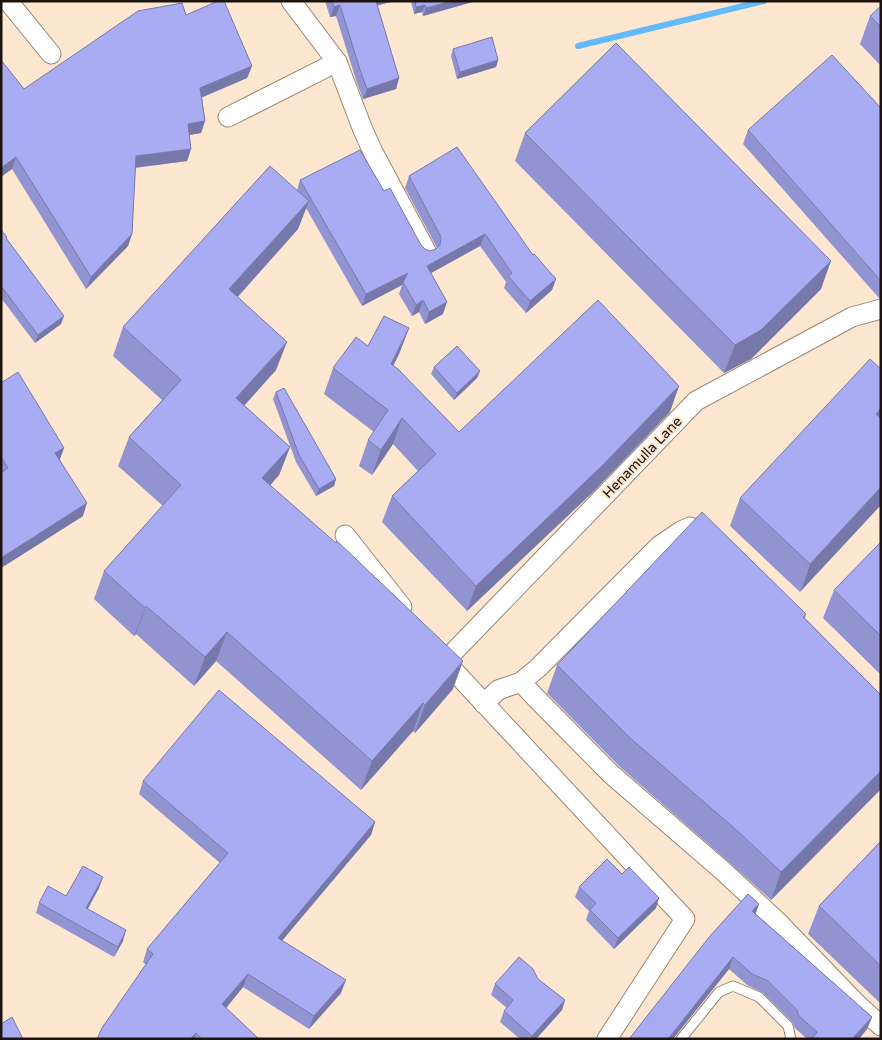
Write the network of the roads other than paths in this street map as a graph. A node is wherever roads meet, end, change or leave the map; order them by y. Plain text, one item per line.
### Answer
1 (8, 1) edge
2 (291, 1) edge
3 (51, 54) dead end
4 (337, 62) junction
5 (228, 117) dead end
6 (426, 251) edge
7 (881, 309) edge
8 (672, 398) edge
9 (686, 412) junction
10 (345, 535) dead end
11 (720, 544) edge
12 (410, 617) edge
13 (433, 647) edge
14 (445, 662) junction
15 (521, 682) junction
16 (484, 704) junction
17 (881, 1026) edge
18 (607, 1039) edge
19 (680, 1039) edge
20 (791, 1039) edge

1 - 3 street
2 - 4 street
4 - 5 street
4 - 6 street
7 - 9 street, Henamulla Lane
8 - 9 street
9 - 14 street, Henamulla Lane
10 - 12 street
11 - 15 street
13 - 14 street
14 - 16 street
15 - 16 street
15 - 17 street
16 - 18 street
19 - 20 lane

